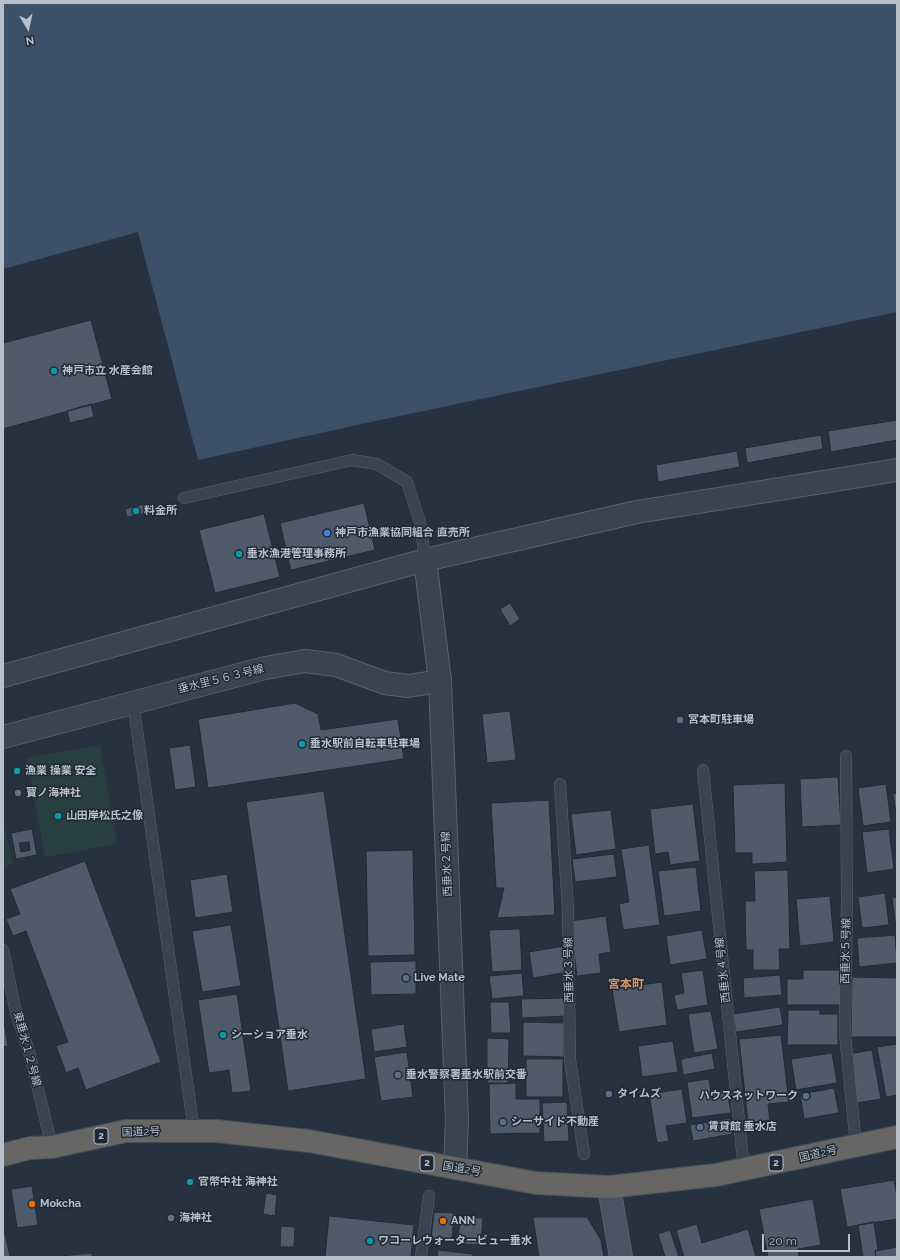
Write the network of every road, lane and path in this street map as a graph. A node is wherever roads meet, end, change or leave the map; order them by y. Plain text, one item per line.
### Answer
1 (897, 470) edge
2 (184, 498) dead end
3 (425, 560) junction
4 (3, 676) edge
5 (440, 681) junction
6 (133, 702) junction
7 (3, 737) edge
8 (846, 756) dead end
9 (703, 770) dead end
10 (560, 784) dead end
11 (3, 950) edge
12 (194, 1131) junction
13 (897, 1137) edge
14 (856, 1146) junction
15 (52, 1147) junction
16 (584, 1154) dead end
17 (3, 1155) edge
18 (455, 1168) junction
19 (744, 1170) junction
20 (609, 1187) junction
21 (429, 1196) dead end
22 (420, 1257) edge
23 (621, 1257) edge

1 - 3 street
2 - 3 lane
3 - 4 street
3 - 5 street, 西垂水２号線
5 - 6 street, 垂水里５６３号線
5 - 18 street, 西垂水２号線
6 - 7 street, 垂水里５６３号線
6 - 12 lane
8 - 14 lane, 西垂水５号線
9 - 19 lane, 西垂水４号線
10 - 16 lane, 西垂水３号線
11 - 15 lane, 東垂水１２号線
12 - 15 highway, 国道2号 / 2
12 - 18 highway, 国道2号 / 2
13 - 14 highway, 国道2号 / 2
14 - 19 highway, 国道2号 / 2
15 - 17 highway, 国道2号 / 2
18 - 20 highway, 国道2号 / 2
19 - 20 highway, 国道2号 / 2
20 - 23 main road
21 - 22 lane

